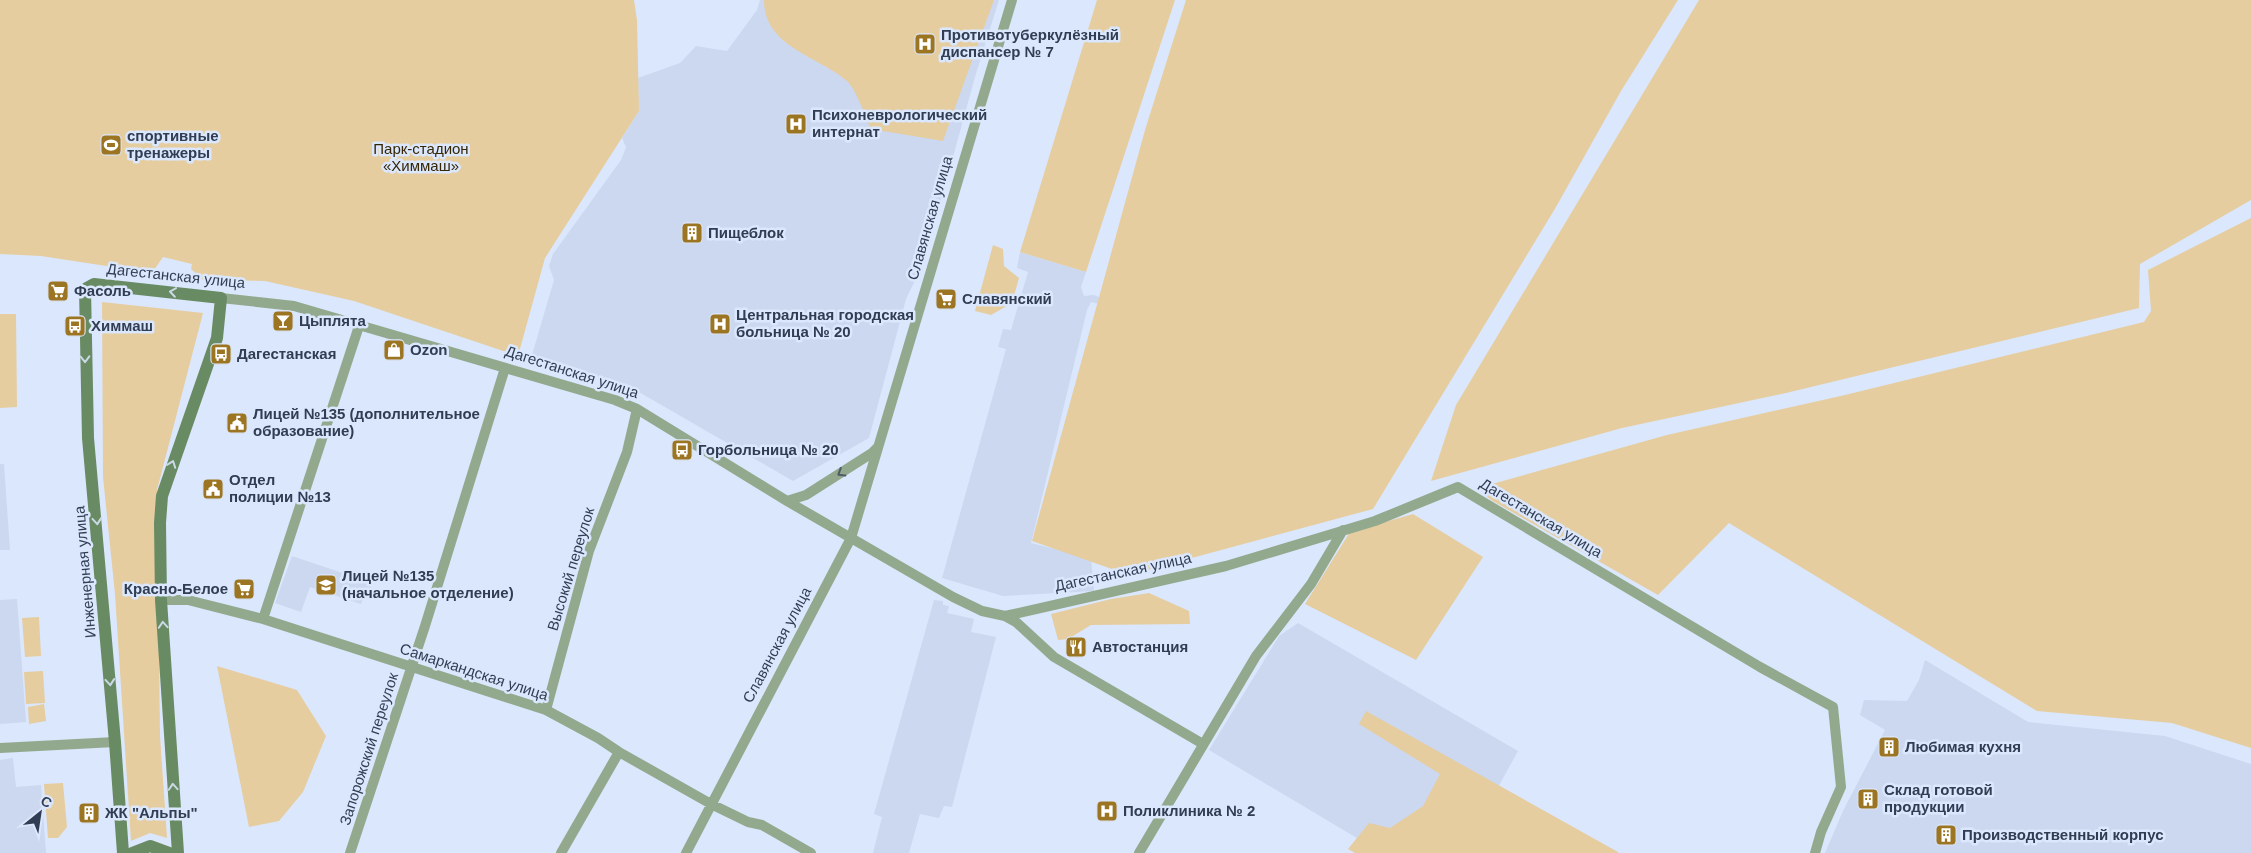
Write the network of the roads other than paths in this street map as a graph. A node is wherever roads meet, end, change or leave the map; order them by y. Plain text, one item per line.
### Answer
1 (1012, 0) edge
2 (85, 289) joint
3 (221, 298) junction
4 (360, 323) junction
5 (505, 368) junction
6 (637, 409) junction
7 (880, 444) junction
8 (787, 501) junction
9 (1343, 530) junction
10 (851, 538) junction
11 (161, 600) junction
12 (1005, 616) junction
13 (263, 619) junction
14 (411, 668) junction
15 (546, 710) junction
16 (115, 742) junction
17 (1203, 744) junction
18 (0, 748) edge
19 (618, 752) junction
20 (711, 804) junction
21 (122, 853) edge
22 (132, 853) edge
23 (170, 853) edge
24 (178, 853) edge
25 (350, 853) edge
26 (561, 853) edge
27 (686, 853) edge
28 (811, 853) edge
29 (1139, 853) edge
30 (1815, 853) edge

1 - 7 street, Славянская улица
3 -> 2 street, Дагестанская улица
2 -> 16 street, Инженерная улица
3 - 4 street, Дагестанская улица
11 -> 3 street
4 - 5 street, Дагестанская улица
4 - 13 street
5 - 6 street, Дагестанская улица
5 - 14 street, Запорожский переулок
6 - 8 street, Дагестанская улица
6 - 15 street, Высокий переулок
7 -> 8 street
7 - 10 street, Славянская улица
8 - 10 street, Дагестанская улица
9 - 12 street, Дагестанская улица
9 - 17 street
9 - 30 street, Дагестанская улица
10 - 12 street, Дагестанская улица
10 - 20 street, Славянская улица
11 - 13 street, Самаркандская улица
24 -> 11 street
12 - 17 street, Дагестанская улица
13 - 14 street, Самаркандская улица
14 - 15 street, Самаркандская улица
14 - 25 street, Запорожский переулок
15 - 19 street, Самаркандская улица
16 - 18 street
16 - 21 street, Инженерная улица
17 - 29 street
19 - 20 street, Самаркандская улица
19 - 26 street
20 - 27 street, Славянская улица
20 - 28 street, Самаркандская улица
22 - 23 street

